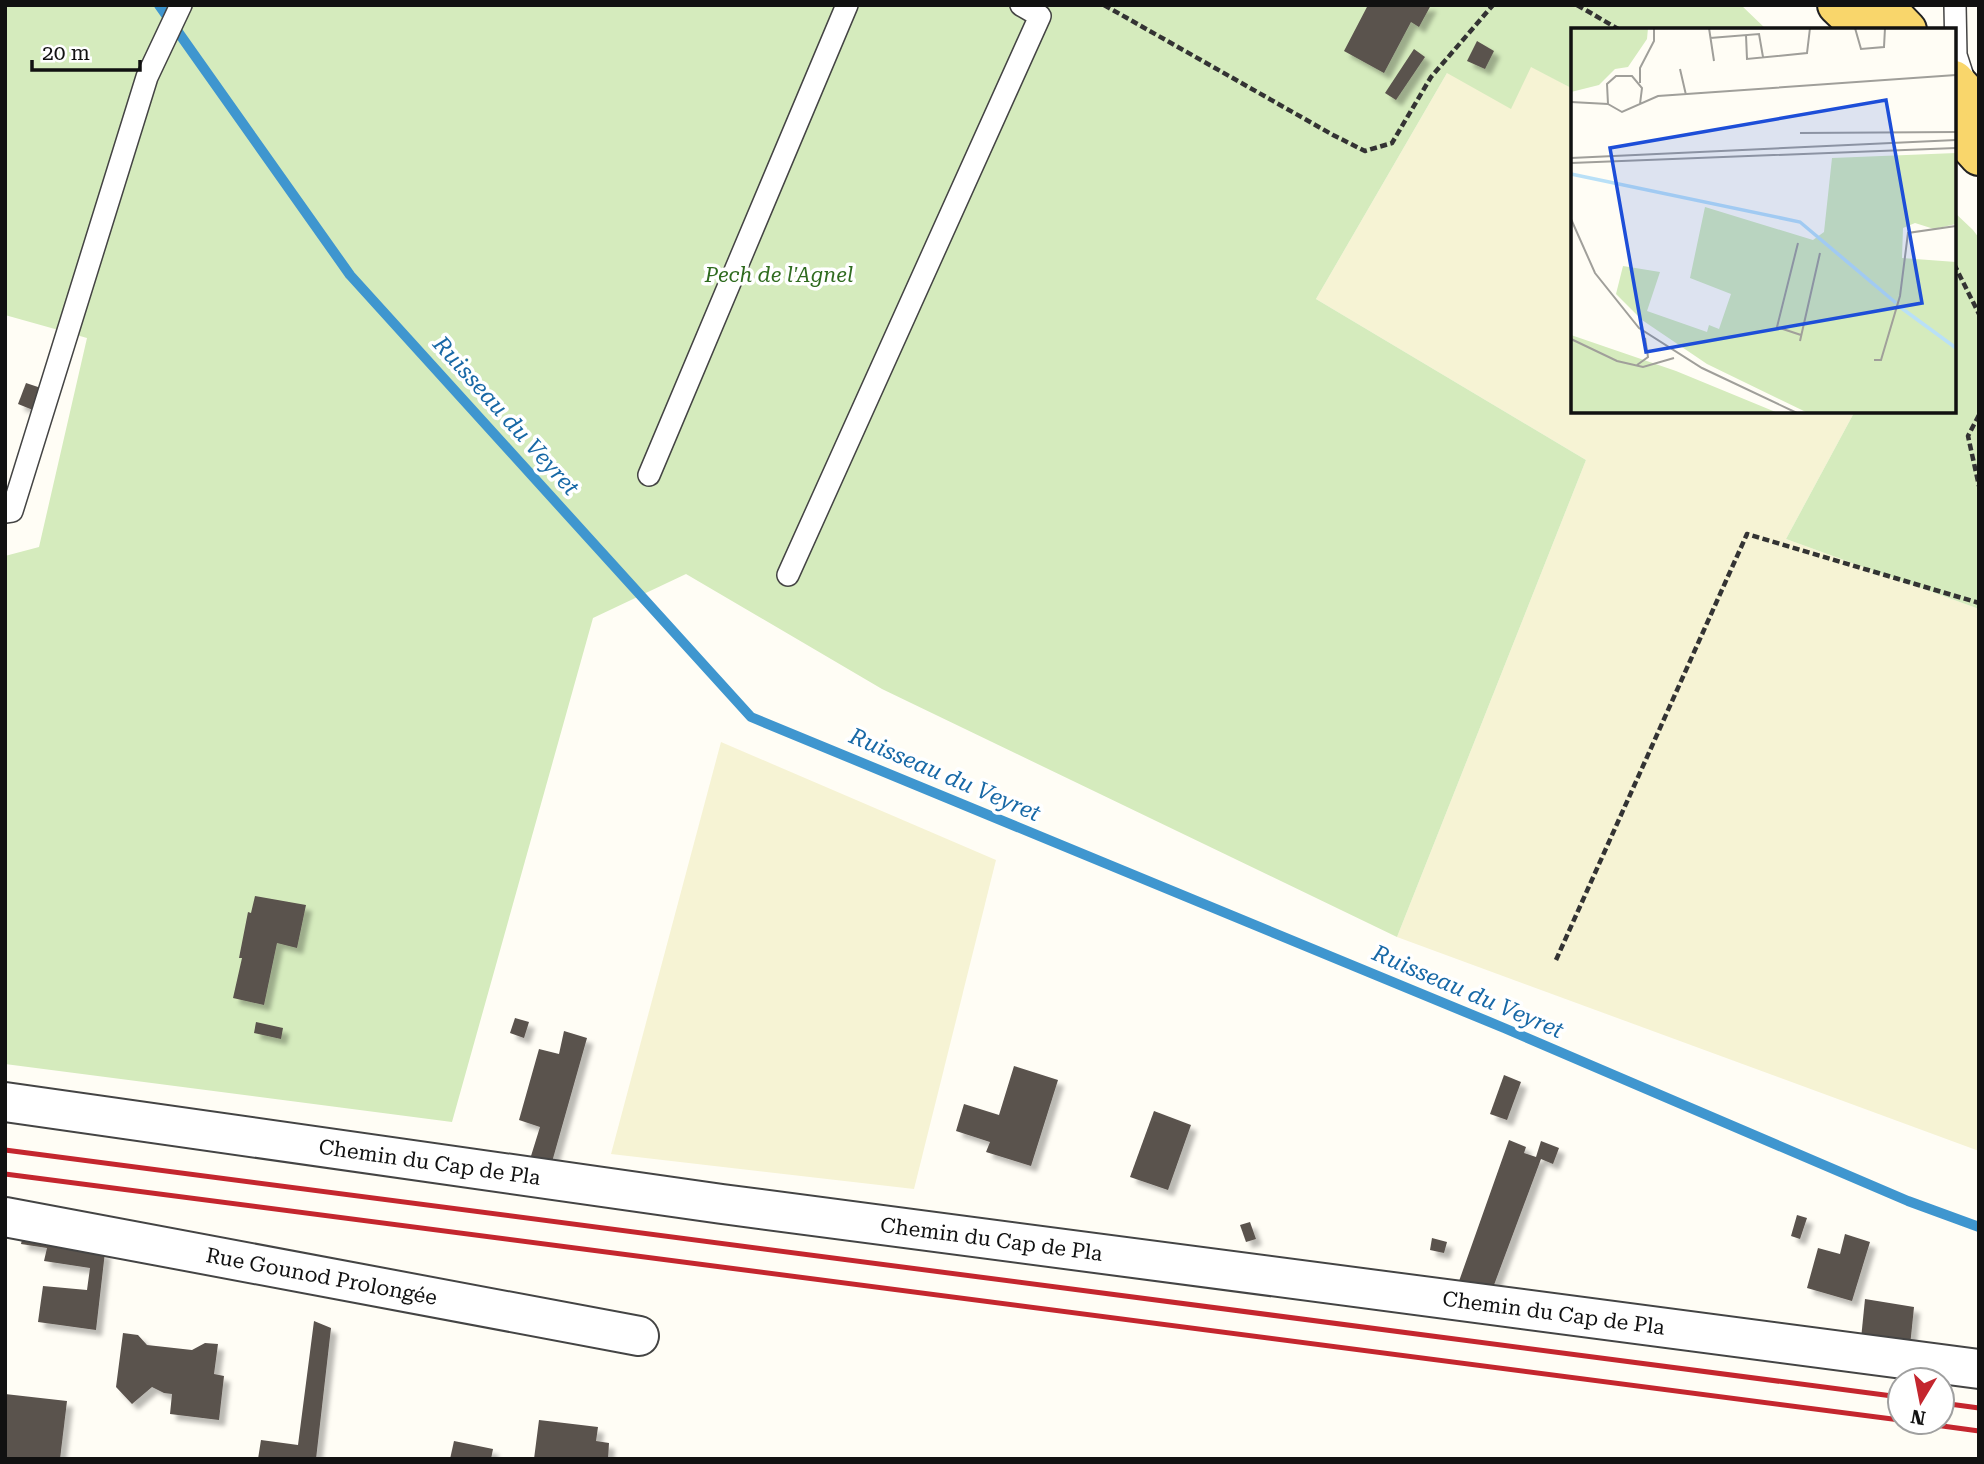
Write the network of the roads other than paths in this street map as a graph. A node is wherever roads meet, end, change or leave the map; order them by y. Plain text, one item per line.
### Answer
1 (181, 5) edge
2 (847, 5) edge
3 (1021, 5) edge
4 (1837, 5) edge
5 (1883, 5) edge
6 (1955, 5) edge
7 (1861, 28) edge
8 (1905, 28) edge
9 (1955, 28) edge
10 (1956, 55) edge
11 (1964, 103) edge
12 (1979, 156) edge
13 (649, 475) dead end
14 (5, 512) edge
15 (788, 575) dead end
16 (5, 1102) edge
17 (5, 1217) edge
18 (639, 1336) dead end
19 (1979, 1370) edge

1 - 14 lane
2 - 13 lane
3 - 15 lane
4 - 7 main road
5 - 8 main road
6 - 9 lane
10 - 11 lane
11 - 12 main road
16 - 19 street, Chemin du Cap de Pla
17 - 18 street, Rue Gounod Prolongée

